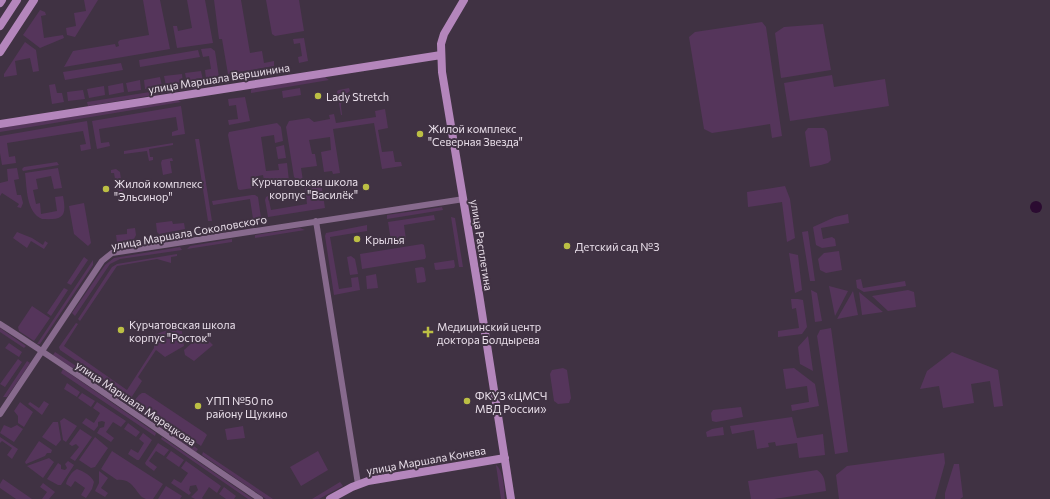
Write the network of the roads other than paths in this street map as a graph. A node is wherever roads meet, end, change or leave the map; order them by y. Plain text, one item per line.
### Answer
1 (2, 0) edge
2 (17, 0) edge
3 (34, 0) edge
4 (464, 0) edge
5 (0, 3) edge
6 (0, 26) edge
7 (0, 52) edge
8 (441, 55) junction
9 (0, 124) edge
10 (464, 199) junction
11 (316, 221) junction
12 (0, 324) edge
13 (42, 352) junction
14 (0, 414) edge
15 (505, 458) junction
16 (358, 484) junction
17 (260, 499) edge
18 (330, 499) edge
19 (512, 499) edge

1 - 5 street
2 - 6 street
3 - 7 street
4 - 8 street, улица Расплетина
8 - 9 street, улица Маршала Вершинина
8 - 10 street, улица Расплетина
10 - 11 street, улица Маршала Соколовского
10 - 15 street, улица Расплетина
11 - 13 street, улица Маршала Соколовского
11 - 16 street
12 - 13 street, улица Маршала Мерецкова
13 - 14 street, улица Маршала Соколовского
13 - 17 street, улица Маршала Мерецкова
15 - 16 street, улица Маршала Конева
15 - 19 street, улица Расплетина
16 - 18 street, улица Маршала Конева

